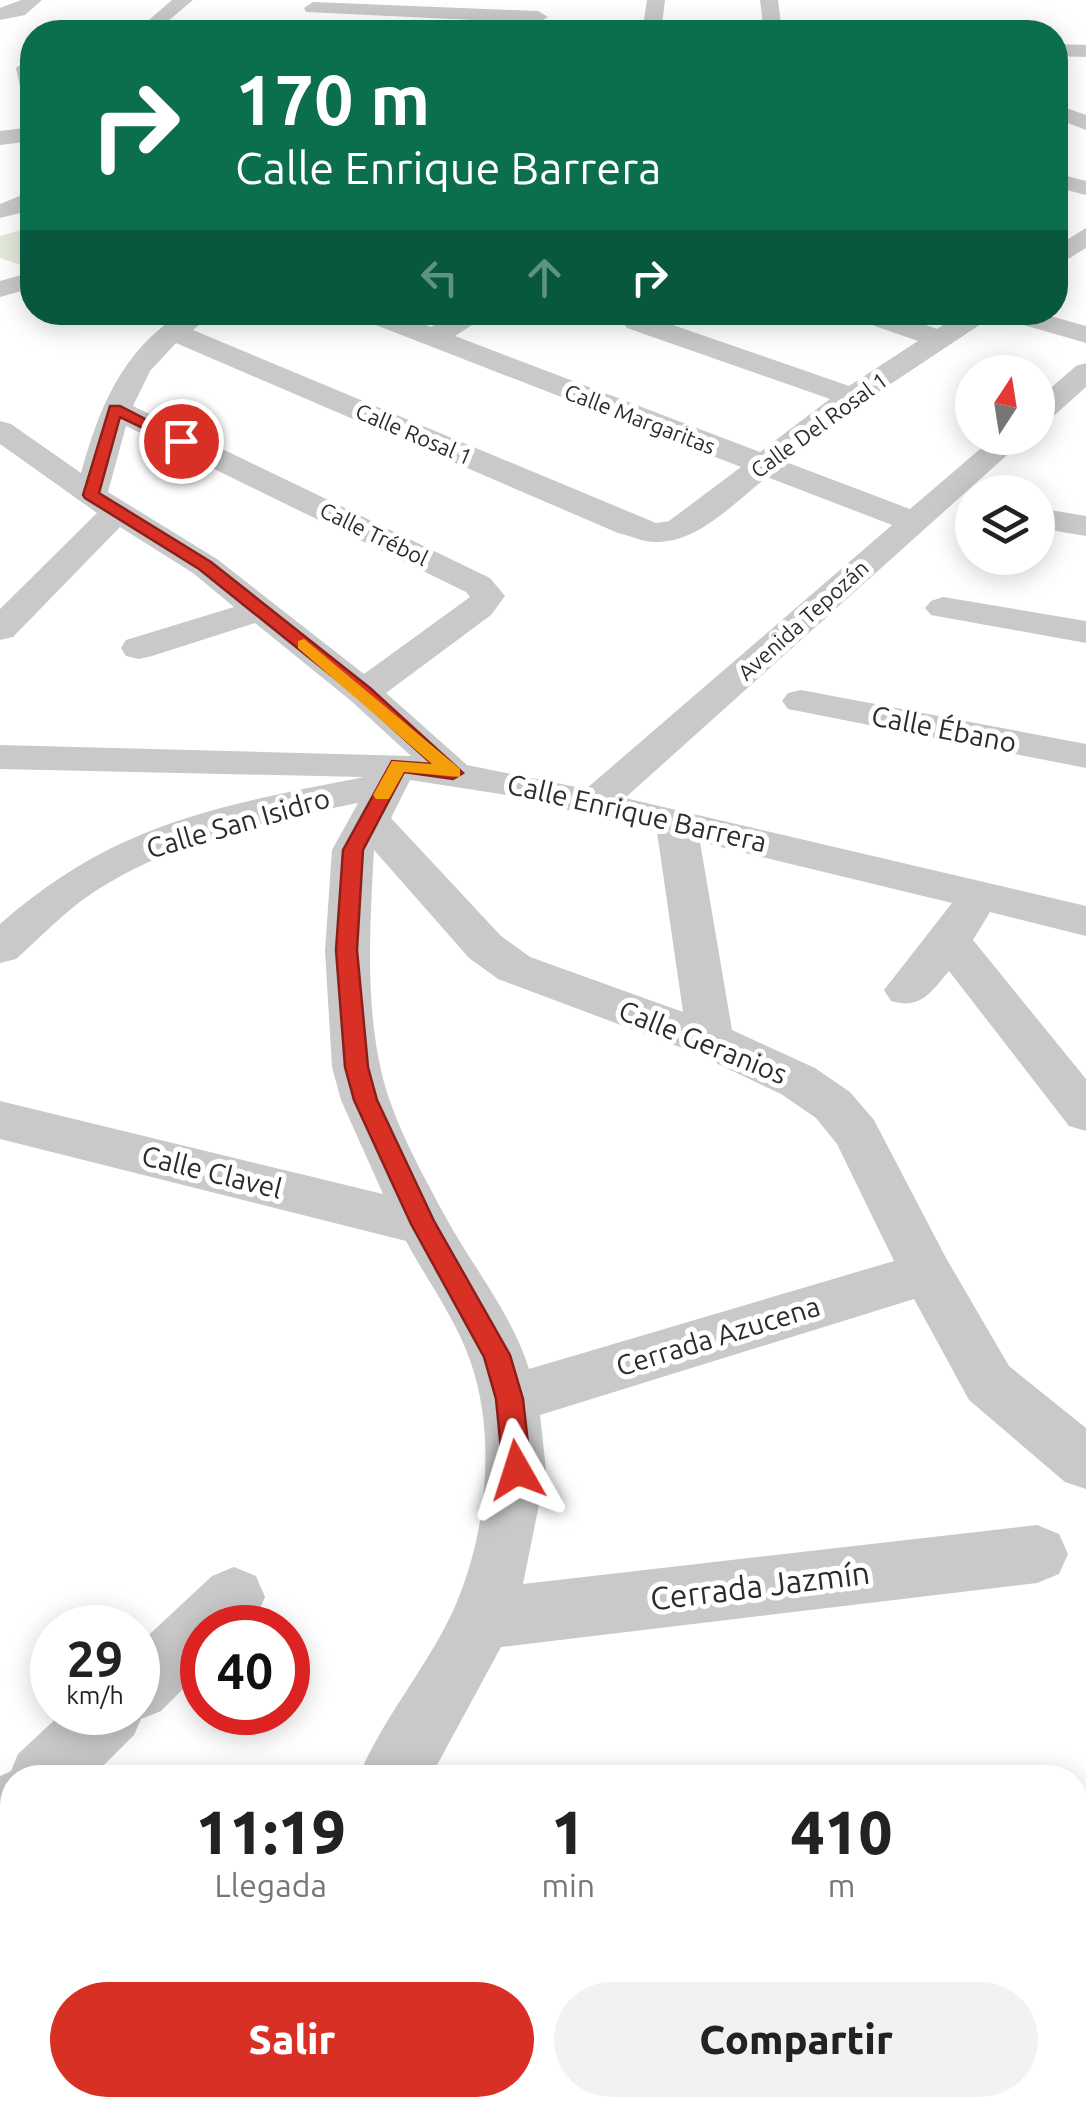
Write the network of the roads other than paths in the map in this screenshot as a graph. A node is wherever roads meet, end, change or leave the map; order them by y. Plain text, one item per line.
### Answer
1 (32, 0) edge
2 (184, 0) edge
3 (311, 9) edge
4 (426, 13) junction
5 (0, 14) edge
6 (159, 20) edge
7 (419, 20) edge
8 (537, 20) edge
9 (183, 325) edge
10 (399, 325) edge
11 (454, 325) edge
12 (646, 325) edge
13 (898, 325) edge
14 (962, 325) edge
15 (1050, 325) edge
16 (174, 332) junction
17 (1086, 335) edge
18 (430, 338) junction
19 (940, 340) junction
20 (1086, 372) edge
21 (852, 397) junction
22 (1055, 399) edge
23 (115, 409) junction
24 (0, 430) edge
25 (991, 455) edge
26 (762, 466) junction
27 (104, 503) junction
28 (1055, 521) edge
29 (914, 522) junction
30 (1086, 526) edge
31 (655, 533) joint
32 (943, 608) dead end
33 (260, 610) junction
34 (0, 629) edge
35 (1086, 632) edge
36 (139, 648) dead end
37 (364, 692) junction
38 (801, 701) dead end
39 (1086, 756) edge
40 (0, 757) edge
41 (453, 773) junction
42 (385, 790) junction
43 (596, 804) junction
44 (676, 821) junction
45 (979, 895) junction
46 (1086, 921) edge
47 (950, 941) junction
48 (0, 948) edge
49 (908, 990) dead end
50 (710, 1040) junction
51 (1086, 1113) edge
52 (0, 1120) edge
53 (423, 1224) junction
54 (927, 1273) junction
55 (510, 1399) junction
56 (1086, 1463) edge
57 (1038, 1554) dead end
58 (234, 1597) dead end
59 (482, 1618) junction
60 (160, 1667) edge
61 (87, 1735) edge
62 (56, 1765) edge
63 (400, 1765) edge

1 - 5 street
2 - 6 street
3 - 4 street
4 - 7 street
4 - 8 street
9 - 16 street
10 - 18 street, Calle Margaritas
11 - 18 street
12 - 21 street
13 - 19 street
14 - 19 street, Calle Del Rosal 1
15 - 17 street
16 - 23 street
16 - 31 street, Calle Rosal 1
18 - 26 street, Calle Margaritas
19 - 21 street, Calle Del Rosal 1
20 - 22 street
21 - 26 street, Calle Del Rosal 1
23 - 27 street
23 - 37 street, Calle Trébol
24 - 27 street
25 - 29 street, Avenida Tepozán
26 - 29 street, Calle Margaritas
26 - 31 street, Calle Del Rosal 1
27 - 33 street
27 - 34 street
28 - 30 street
29 - 43 street, Avenida Tepozán
32 - 35 street
33 - 36 street
33 - 37 street
37 - 41 street
38 - 39 street, Calle Ébano
40 - 42 street, Calle Enrique Barrera
41 - 42 street, Calle Enrique Barrera
41 - 43 street, Calle Enrique Barrera
42 - 48 street, Calle San Isidro
42 - 50 street, Calle Geranios
42 - 53 street
43 - 44 street, Calle Enrique Barrera
44 - 45 street, Calle Enrique Barrera
44 - 50 street
45 - 46 street, Calle Enrique Barrera
45 - 47 street
47 - 49 street
47 - 51 street
50 - 54 street, Calle Geranios
52 - 53 street, Calle Clavel
53 - 55 street
54 - 55 street, Cerrada Azucena
54 - 56 street, Calle Geranios
55 - 59 street
57 - 59 street, Cerrada Jazmín
58 - 60 street
59 - 63 street
61 - 62 street

